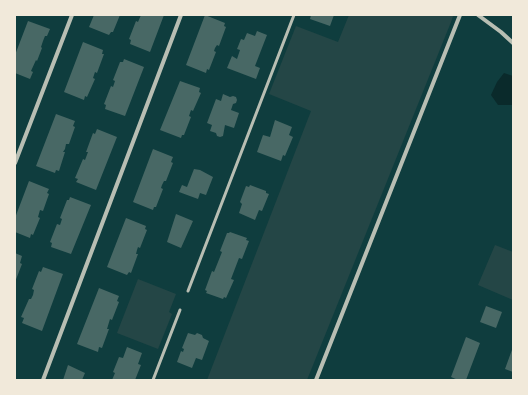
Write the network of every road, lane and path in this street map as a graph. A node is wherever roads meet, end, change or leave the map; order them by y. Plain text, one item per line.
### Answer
1 (72, 15) edge
2 (181, 15) edge
3 (294, 15) edge
4 (460, 15) edge
5 (478, 15) edge
6 (513, 43) edge
7 (15, 163) edge
8 (188, 291) dead end
9 (180, 310) dead end
10 (43, 380) edge
11 (153, 380) edge
12 (316, 380) edge

1 - 7 street
2 - 10 street
3 - 8 lane
4 - 12 street
5 - 6 street
9 - 11 lane

